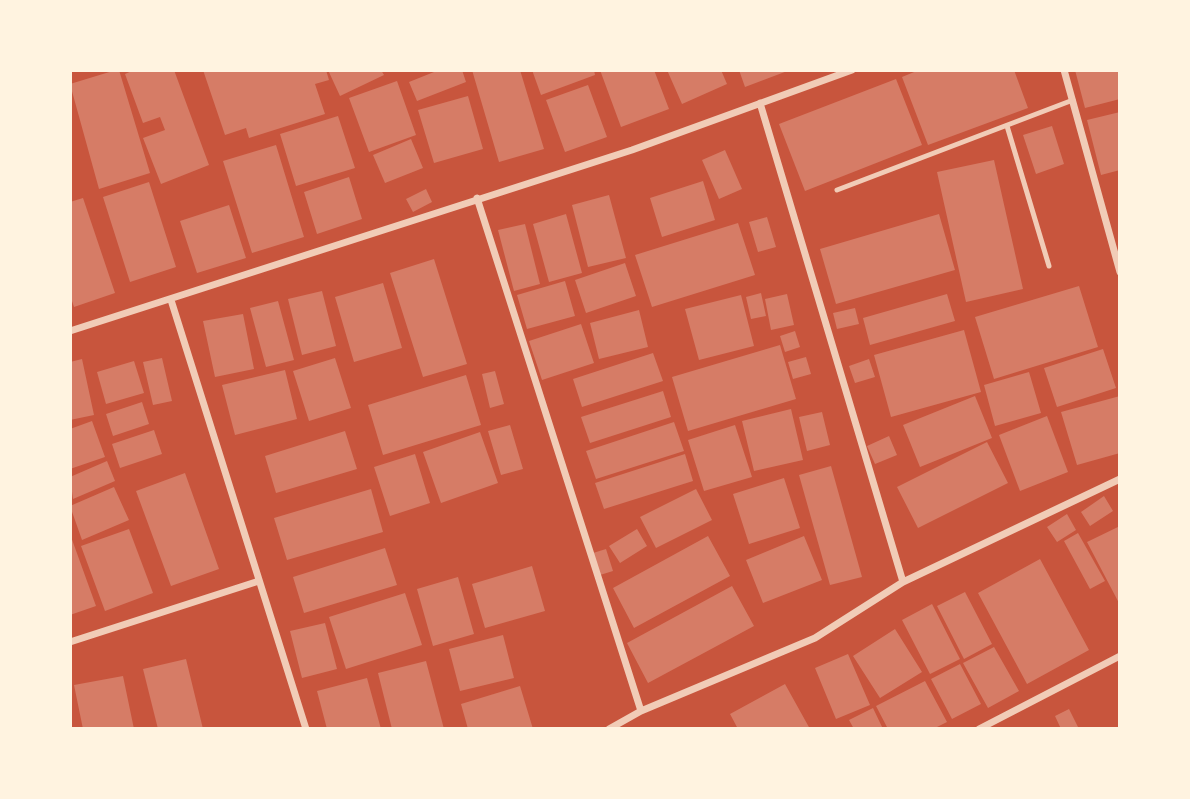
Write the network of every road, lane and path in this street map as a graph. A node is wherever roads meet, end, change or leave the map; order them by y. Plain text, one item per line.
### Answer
1 (852, 70) edge
2 (1065, 70) edge
3 (1073, 100) junction
4 (760, 103) junction
5 (1007, 126) junction
6 (836, 190) dead end
7 (477, 198) junction
8 (1049, 266) dead end
9 (1120, 272) edge
10 (171, 300) junction
11 (70, 331) edge
12 (1120, 479) edge
13 (259, 581) junction
14 (903, 582) junction
15 (70, 642) edge
16 (1120, 656) edge
17 (641, 711) junction
18 (306, 729) edge
19 (609, 729) edge
20 (979, 729) edge

1 - 4 street
2 - 3 street
3 - 5 lane
3 - 9 street
4 - 7 street
4 - 14 street
5 - 6 lane
5 - 8 lane
7 - 10 street
7 - 17 street
10 - 11 street
10 - 13 street
12 - 14 street
13 - 15 street
13 - 18 street
14 - 17 street
16 - 20 street
17 - 19 street

